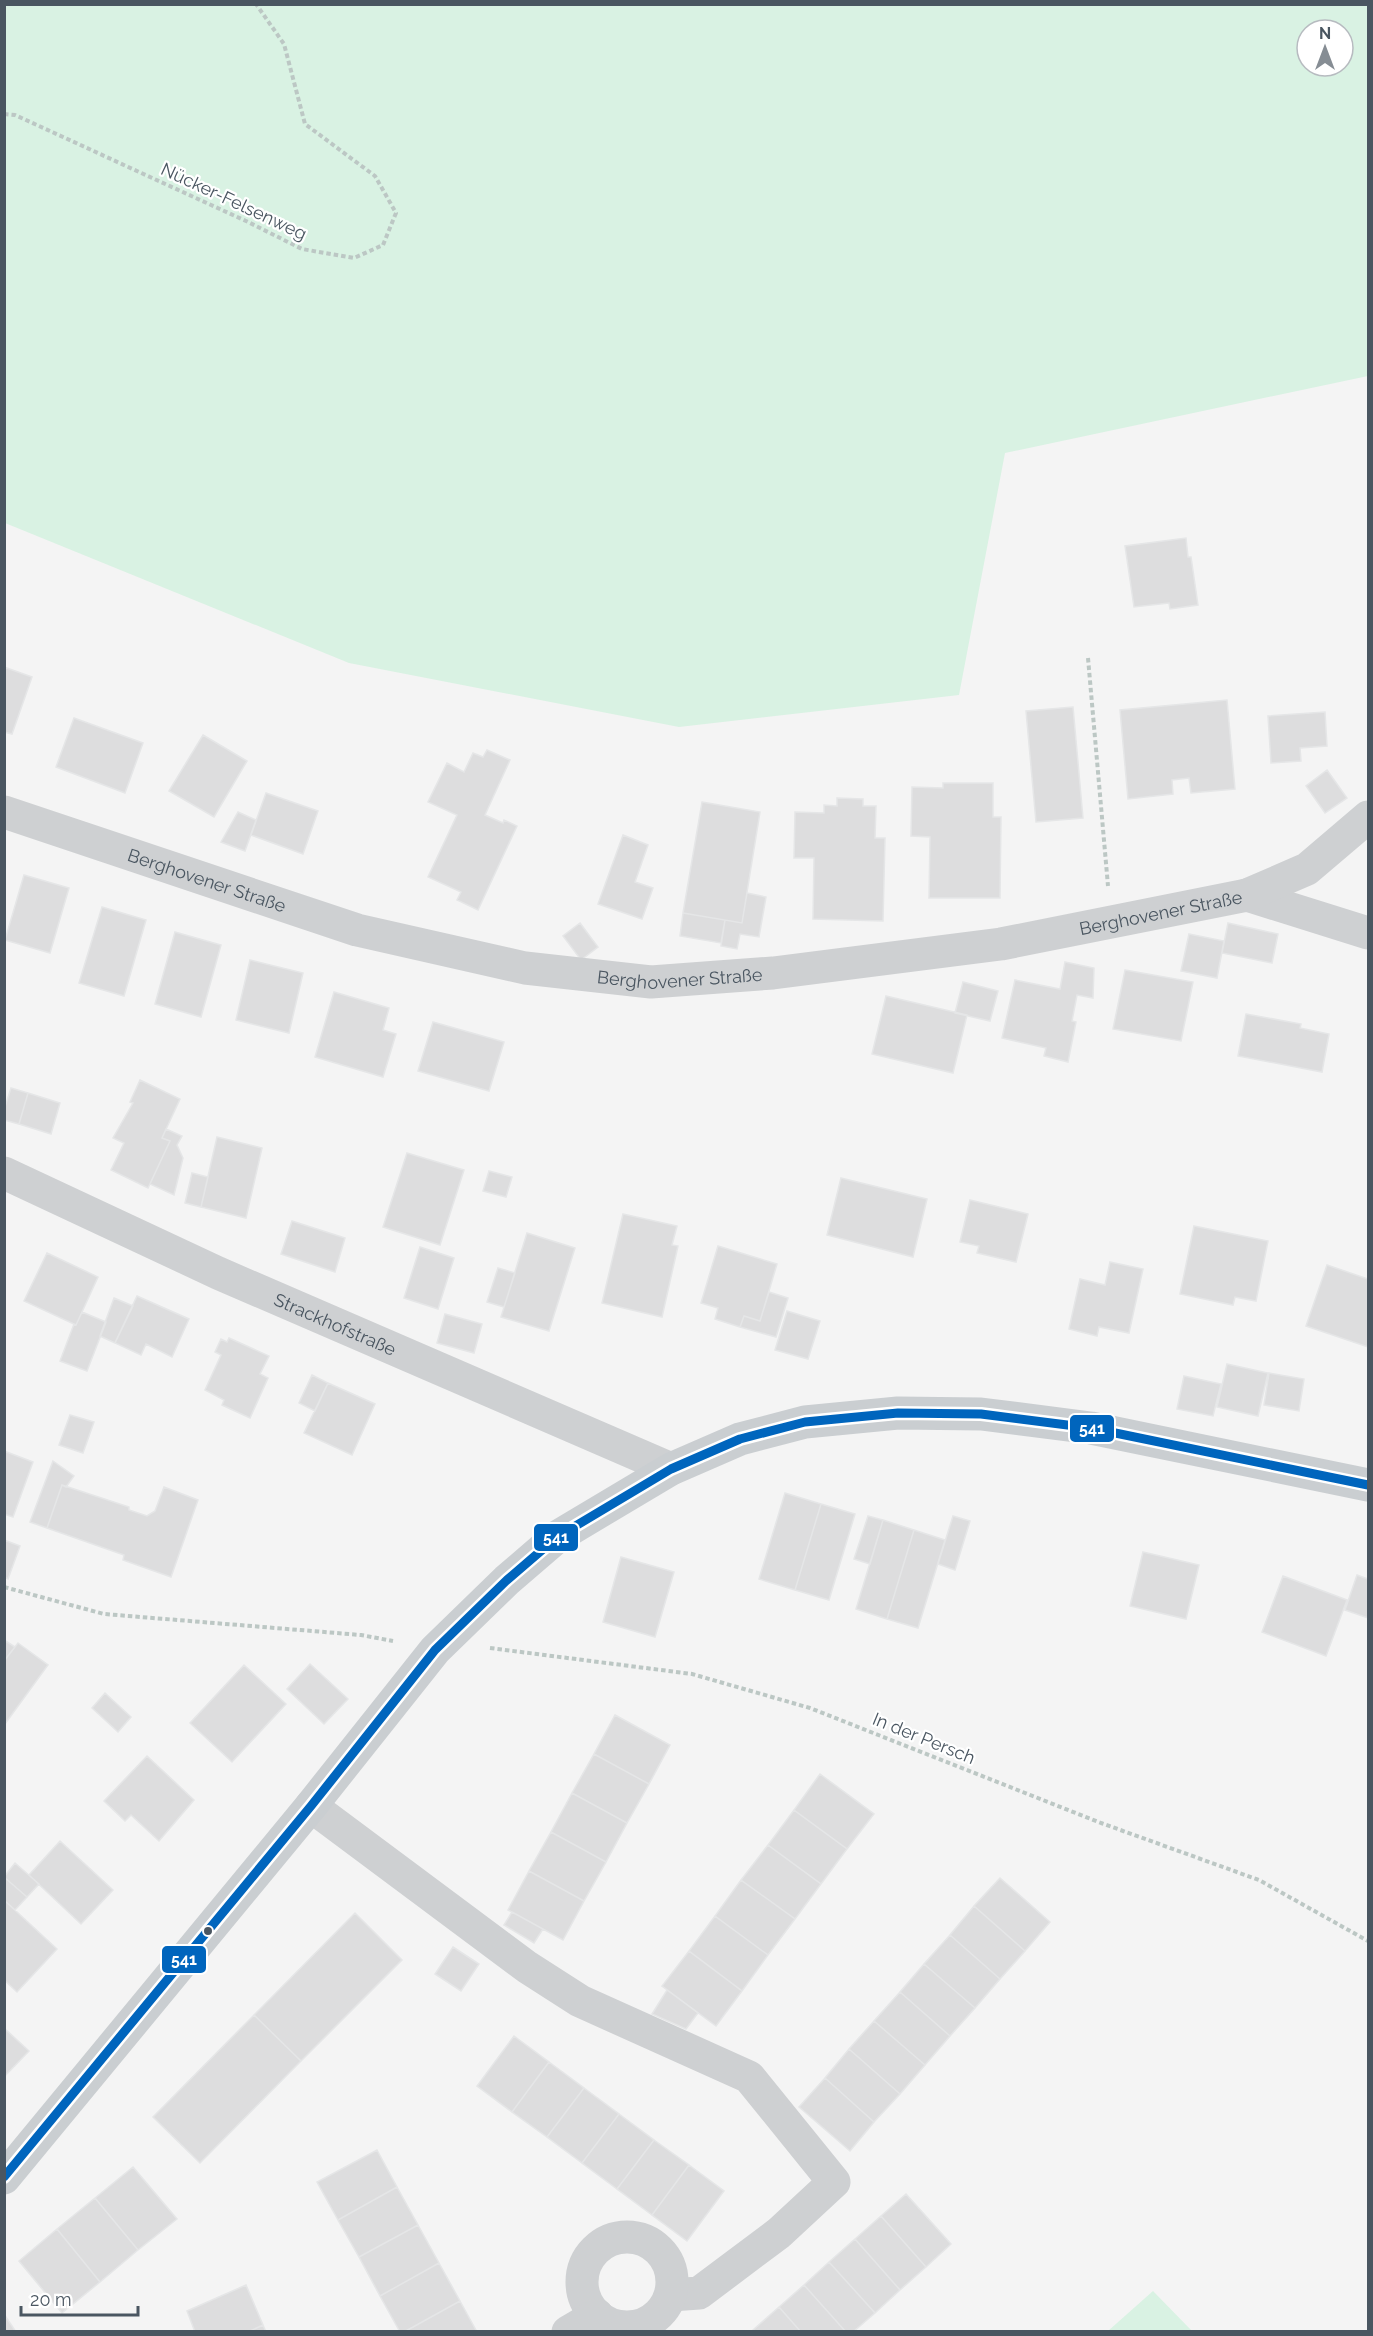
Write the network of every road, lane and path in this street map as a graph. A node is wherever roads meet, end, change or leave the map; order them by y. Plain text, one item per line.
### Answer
1 (256, 4) edge
2 (4, 114) edge
3 (1088, 658) dead end
4 (4, 812) edge
5 (1368, 817) edge
6 (1247, 895) junction
7 (1112, 922) junction
8 (1368, 933) edge
9 (4, 1173) edge
10 (671, 1469) junction
11 (1368, 1485) edge
12 (4, 1587) edge
13 (440, 1646) junction
14 (311, 1806) junction
15 (1368, 1941) edge
16 (4, 2178) edge
17 (671, 2295) junction
18 (597, 2315) junction
19 (568, 2331) edge

1 - 2 path, Nücker-Felsenweg
3 - 7 path
4 - 7 street, Berghovener Straße
5 - 6 street
6 - 7 street, Berghovener Straße
6 - 8 street, Berghovener Straße
9 - 10 street, Strackhofstraße
10 - 11 main road
10 - 13 main road
12 - 13 path, In der Persch
13 - 14 main road
13 - 15 path, In der Persch
14 - 16 main road
14 - 17 street
17 - 18 street
17 - 18 street
18 - 19 street

